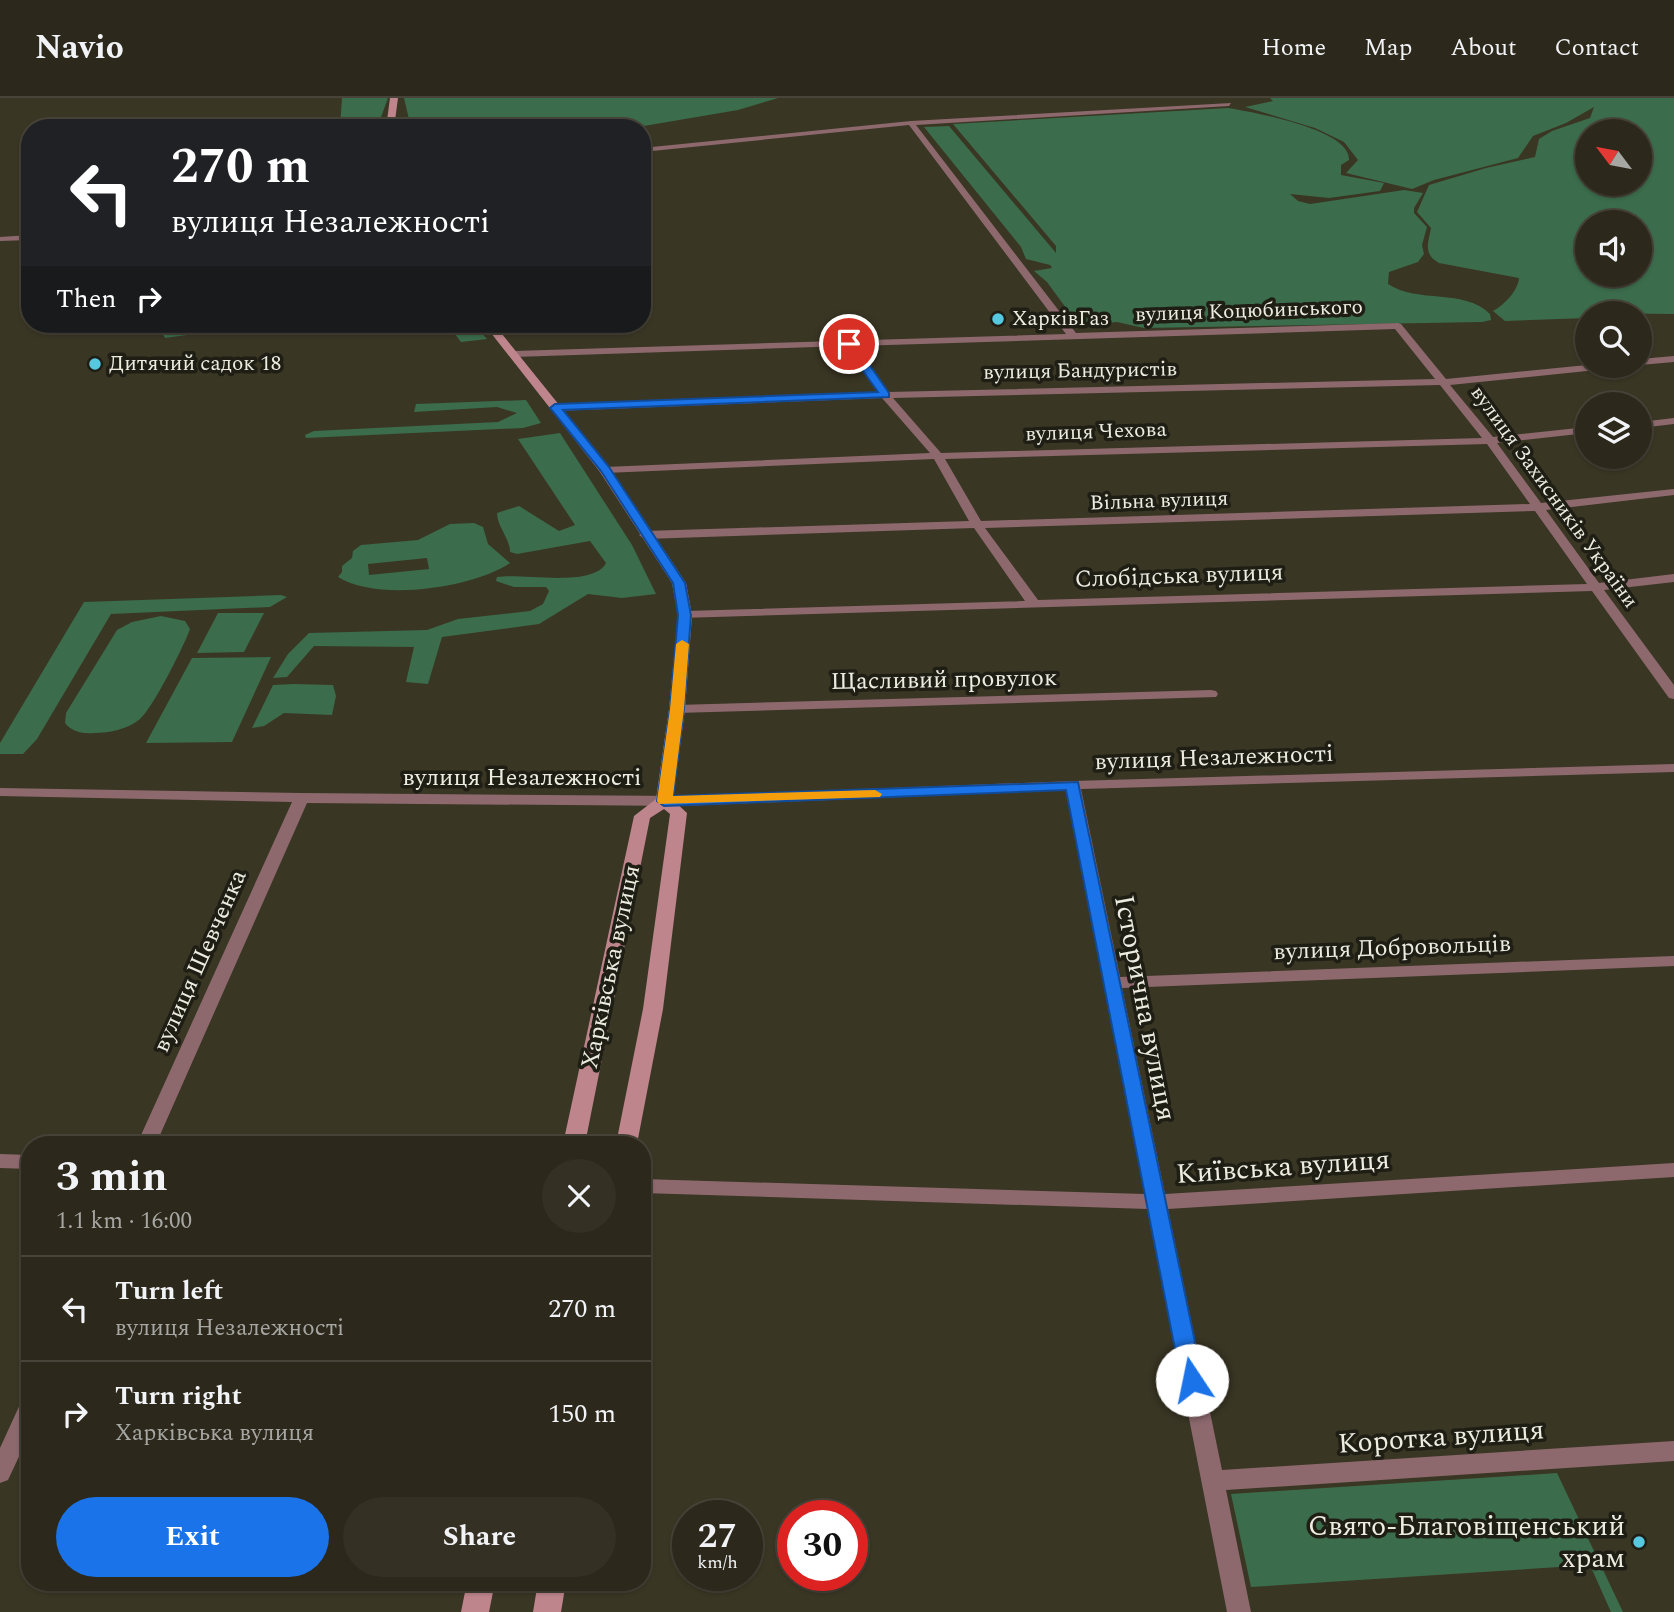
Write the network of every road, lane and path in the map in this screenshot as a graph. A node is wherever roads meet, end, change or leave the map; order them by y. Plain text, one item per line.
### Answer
1 (394, 98) edge
2 (1229, 104) dead end
3 (391, 119) edge
4 (911, 123) junction
5 (651, 149) edge
6 (21, 238) edge
7 (0, 239) edge
8 (1398, 326) joint
9 (496, 333) edge
10 (1073, 336) junction
11 (849, 344) junction
12 (513, 354) junction
13 (1674, 359) edge
14 (1652, 361) edge
15 (1575, 369) edge
16 (1445, 382) junction
17 (885, 395) junction
18 (555, 408) junction
19 (1674, 422) edge
20 (1652, 424) edge
21 (1575, 431) edge
22 (1490, 440) junction
23 (938, 456) junction
24 (605, 470) junction
25 (1674, 492) edge
26 (1538, 507) junction
27 (978, 526) junction
28 (645, 535) junction
29 (1674, 578) edge
30 (1596, 587) junction
31 (1033, 603) junction
32 (685, 615) junction
33 (1211, 694) dead end
34 (1674, 695) edge
35 (677, 709) junction
36 (1674, 768) edge
37 (1073, 785) junction
38 (0, 792) edge
39 (301, 798) junction
40 (664, 801) junction
41 (1674, 961) edge
42 (1111, 983) junction
43 (151, 1136) edge
44 (576, 1136) edge
45 (629, 1136) edge
46 (0, 1161) edge
47 (21, 1162) edge
48 (1674, 1170) edge
49 (651, 1186) edge
50 (1156, 1202) junction
51 (21, 1427) edge
52 (1674, 1451) edge
53 (0, 1473) edge
54 (1213, 1481) junction
55 (479, 1591) edge
56 (550, 1591) edge
57 (475, 1612) edge
58 (547, 1612) edge
59 (1239, 1612) edge

1 - 3 street
2 - 4 street
4 - 5 street
4 - 10 street
6 - 7 street
8 - 10 street, вулиця Коцюбинського
8 - 16 street, вулиця Захисників України
9 - 12 street
10 - 11 street, вулиця Коцюбинського
11 - 12 street, вулиця Коцюбинського
11 - 17 street
12 - 18 street
13 - 14 street
15 - 16 street, вулиця Бандуристів
16 - 17 street, вулиця Бандуристів
16 - 22 street, вулиця Захисників України
17 - 18 street, вулиця Бандуристів
17 - 23 street
18 - 24 street
19 - 20 street
21 - 22 street, вулиця Чехова
22 - 23 street, вулиця Чехова
22 - 26 street, вулиця Захисників України
23 - 24 street, вулиця Чехова
23 - 27 street
24 - 28 street
25 - 26 street, Вільна вулиця
26 - 27 street, Вільна вулиця
26 - 30 street, вулиця Захисників України
27 - 28 street, Вільна вулиця
27 - 31 street
28 - 32 street
29 - 30 street, Слобідська вулиця
30 - 31 street, Слобідська вулиця
30 - 34 street, вулиця Захисників України
31 - 32 street, Слобідська вулиця
32 - 35 street
33 - 35 street, Щасливий провулок
35 - 40 street
36 - 37 street, вулиця Незалежності
37 - 40 street, вулиця Незалежності
37 - 42 street, Історична вулиця
38 - 39 street, вулиця Незалежності
39 - 40 street, вулиця Незалежності
39 - 43 street, вулиця Шевченка
40 - 44 street, Харківська вулиця
40 - 45 street, Харківська вулиця
41 - 42 street, вулиця Добровольців
42 - 50 street, Історична вулиця
46 - 47 street
48 - 50 street, Київська вулиця
49 - 50 street, Київська вулиця
50 - 54 street, Історична вулиця
51 - 53 street
52 - 54 street, Коротка вулиця
54 - 59 street, Історична вулиця
55 - 57 street
56 - 58 street

